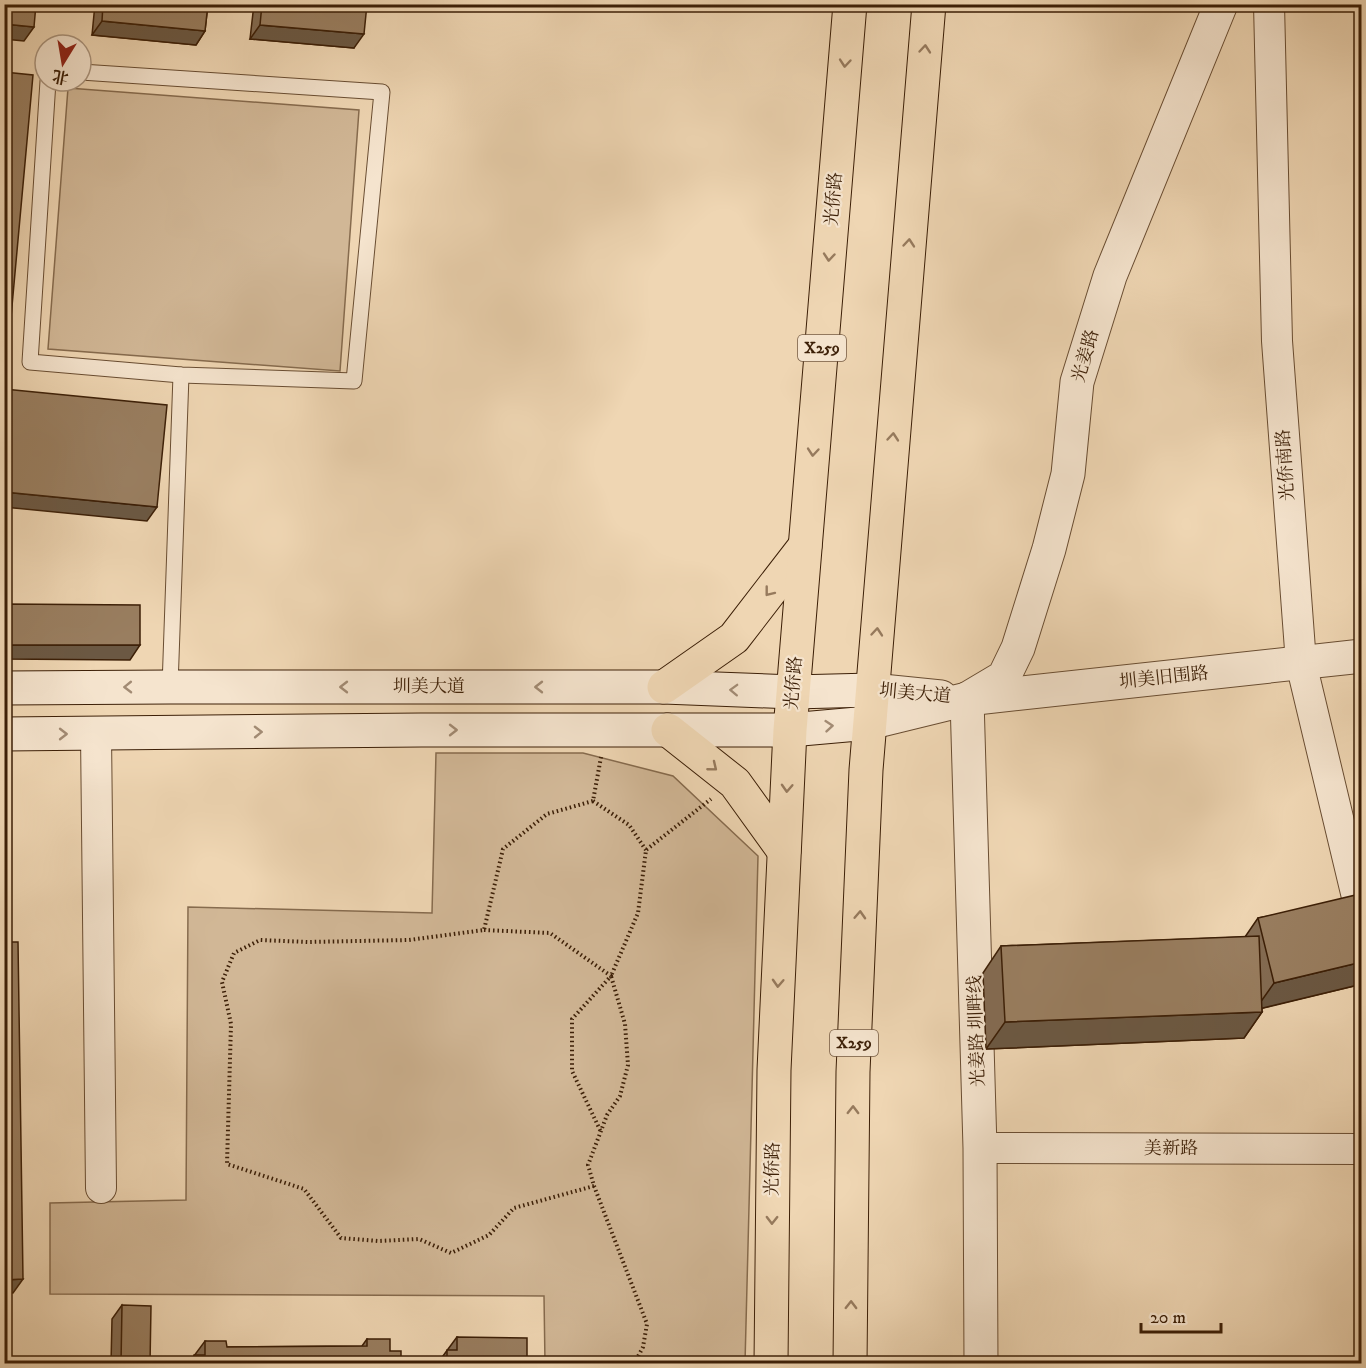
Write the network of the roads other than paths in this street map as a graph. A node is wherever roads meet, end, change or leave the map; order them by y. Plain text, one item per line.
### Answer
1 (850, 4) edge
2 (929, 4) edge
3 (1221, 4) edge
4 (1269, 4) edge
5 (93, 73) edge
6 (47, 93) edge
7 (181, 375) junction
8 (806, 546) junction
9 (1362, 656) edge
10 (1301, 663) junction
11 (170, 687) junction
12 (664, 687) junction
13 (4, 688) edge
14 (872, 690) junction
15 (793, 692) junction
16 (967, 699) junction
17 (869, 723) junction
18 (668, 730) junction
19 (789, 730) junction
20 (4, 734) edge
21 (96, 734) junction
22 (784, 851) junction
23 (1362, 918) edge
24 (980, 1148) junction
25 (1362, 1149) edge
26 (101, 1188) dead end
27 (771, 1364) edge
28 (850, 1364) edge
29 (981, 1364) edge

1 -> 8 main road, 光侨路 / X259
14 -> 2 main road, X259
3 - 16 street, 光姜路
4 - 10 street, 光侨南路
5 - 7 lane
6 - 7 lane
7 - 11 lane
8 -> 12 main road
8 - 15 main road, 光侨路 / X259
9 - 10 street, 圳美旧围路
10 - 16 street, 圳美旧围路
10 - 23 street, 光侨南路
12 -> 11 street, 圳美大道
11 -> 13 street, 圳美大道
15 -> 12 street, 圳美大道
14 - 15 street, 圳美大道
14 - 16 street, 圳美大道
14 - 17 main road, X259
15 - 19 main road, 光侨路 / X259
16 - 17 street, 圳美大道
16 - 24 street, 光姜路 圳畔线
19 -> 17 street, 圳美大道
28 -> 17 main road, X259
18 - 19 street, 圳美大道
21 -> 18 street, 圳美大道
18 -> 22 main road
19 -> 22 main road, 光侨路 / X259
20 -> 21 street, 圳美大道
21 - 26 street
22 -> 27 main road, 光侨路 / X259
24 - 25 street, 美新路
24 - 29 street, 光姜路 圳畔线

